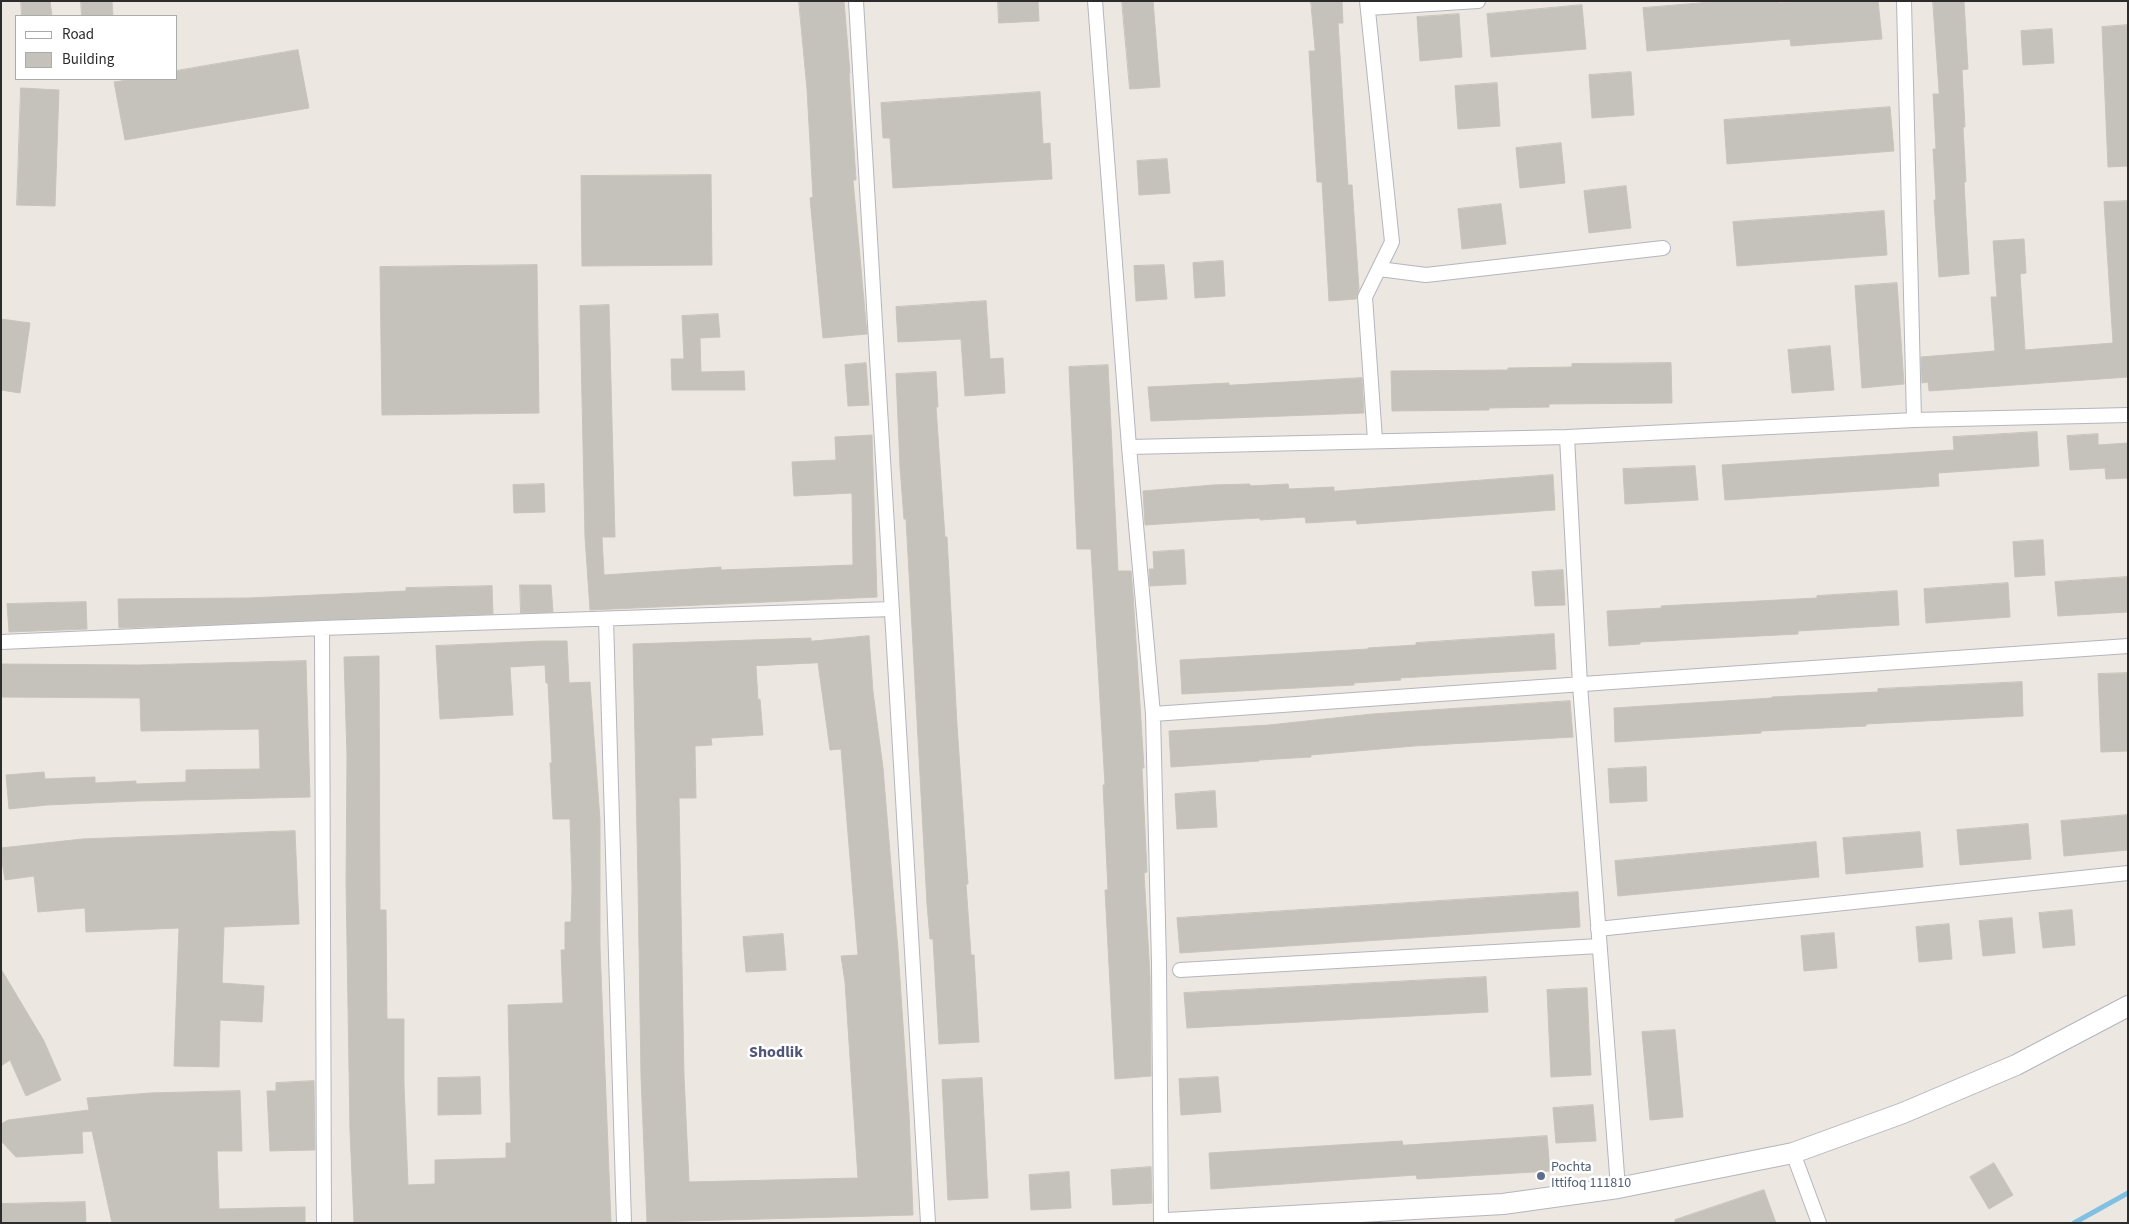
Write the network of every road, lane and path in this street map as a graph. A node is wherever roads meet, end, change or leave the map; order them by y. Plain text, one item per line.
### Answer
1 (856, 1) edge
2 (1095, 1) edge
3 (1478, 1) edge
4 (1904, 1) edge
5 (1367, 5) edge
6 (1663, 248) dead end
7 (1379, 268) junction
8 (2128, 415) edge
9 (1914, 420) junction
10 (1568, 437) junction
11 (1375, 440) junction
12 (1129, 447) junction
13 (892, 610) junction
14 (606, 619) junction
15 (322, 628) junction
16 (1, 642) edge
17 (2128, 646) edge
18 (1580, 685) junction
19 (1153, 714) junction
20 (2128, 873) edge
21 (1598, 929) junction
22 (1599, 946) junction
23 (1180, 970) dead end
24 (2128, 1006) edge
25 (1793, 1153) junction
26 (1618, 1188) junction
27 (1274, 1220) edge
28 (324, 1223) edge
29 (624, 1223) edge
30 (928, 1223) edge
31 (1161, 1223) edge
32 (1167, 1223) edge
33 (1819, 1223) edge

1 - 13 street
2 - 12 street
3 - 5 street
4 - 9 street
5 - 7 street
6 - 7 street
7 - 11 street
8 - 9 street
9 - 10 street
10 - 11 street
10 - 18 street
11 - 12 street
12 - 19 street
13 - 14 street
13 - 30 street
14 - 15 street
14 - 29 street
15 - 16 street
15 - 28 street
17 - 18 street
18 - 19 street
18 - 21 street
19 - 31 street
20 - 21 street
21 - 22 street
22 - 23 street
22 - 26 street
24 - 25 main road
25 - 26 main road
25 - 33 street
26 - 27 main road
27 - 32 main road

